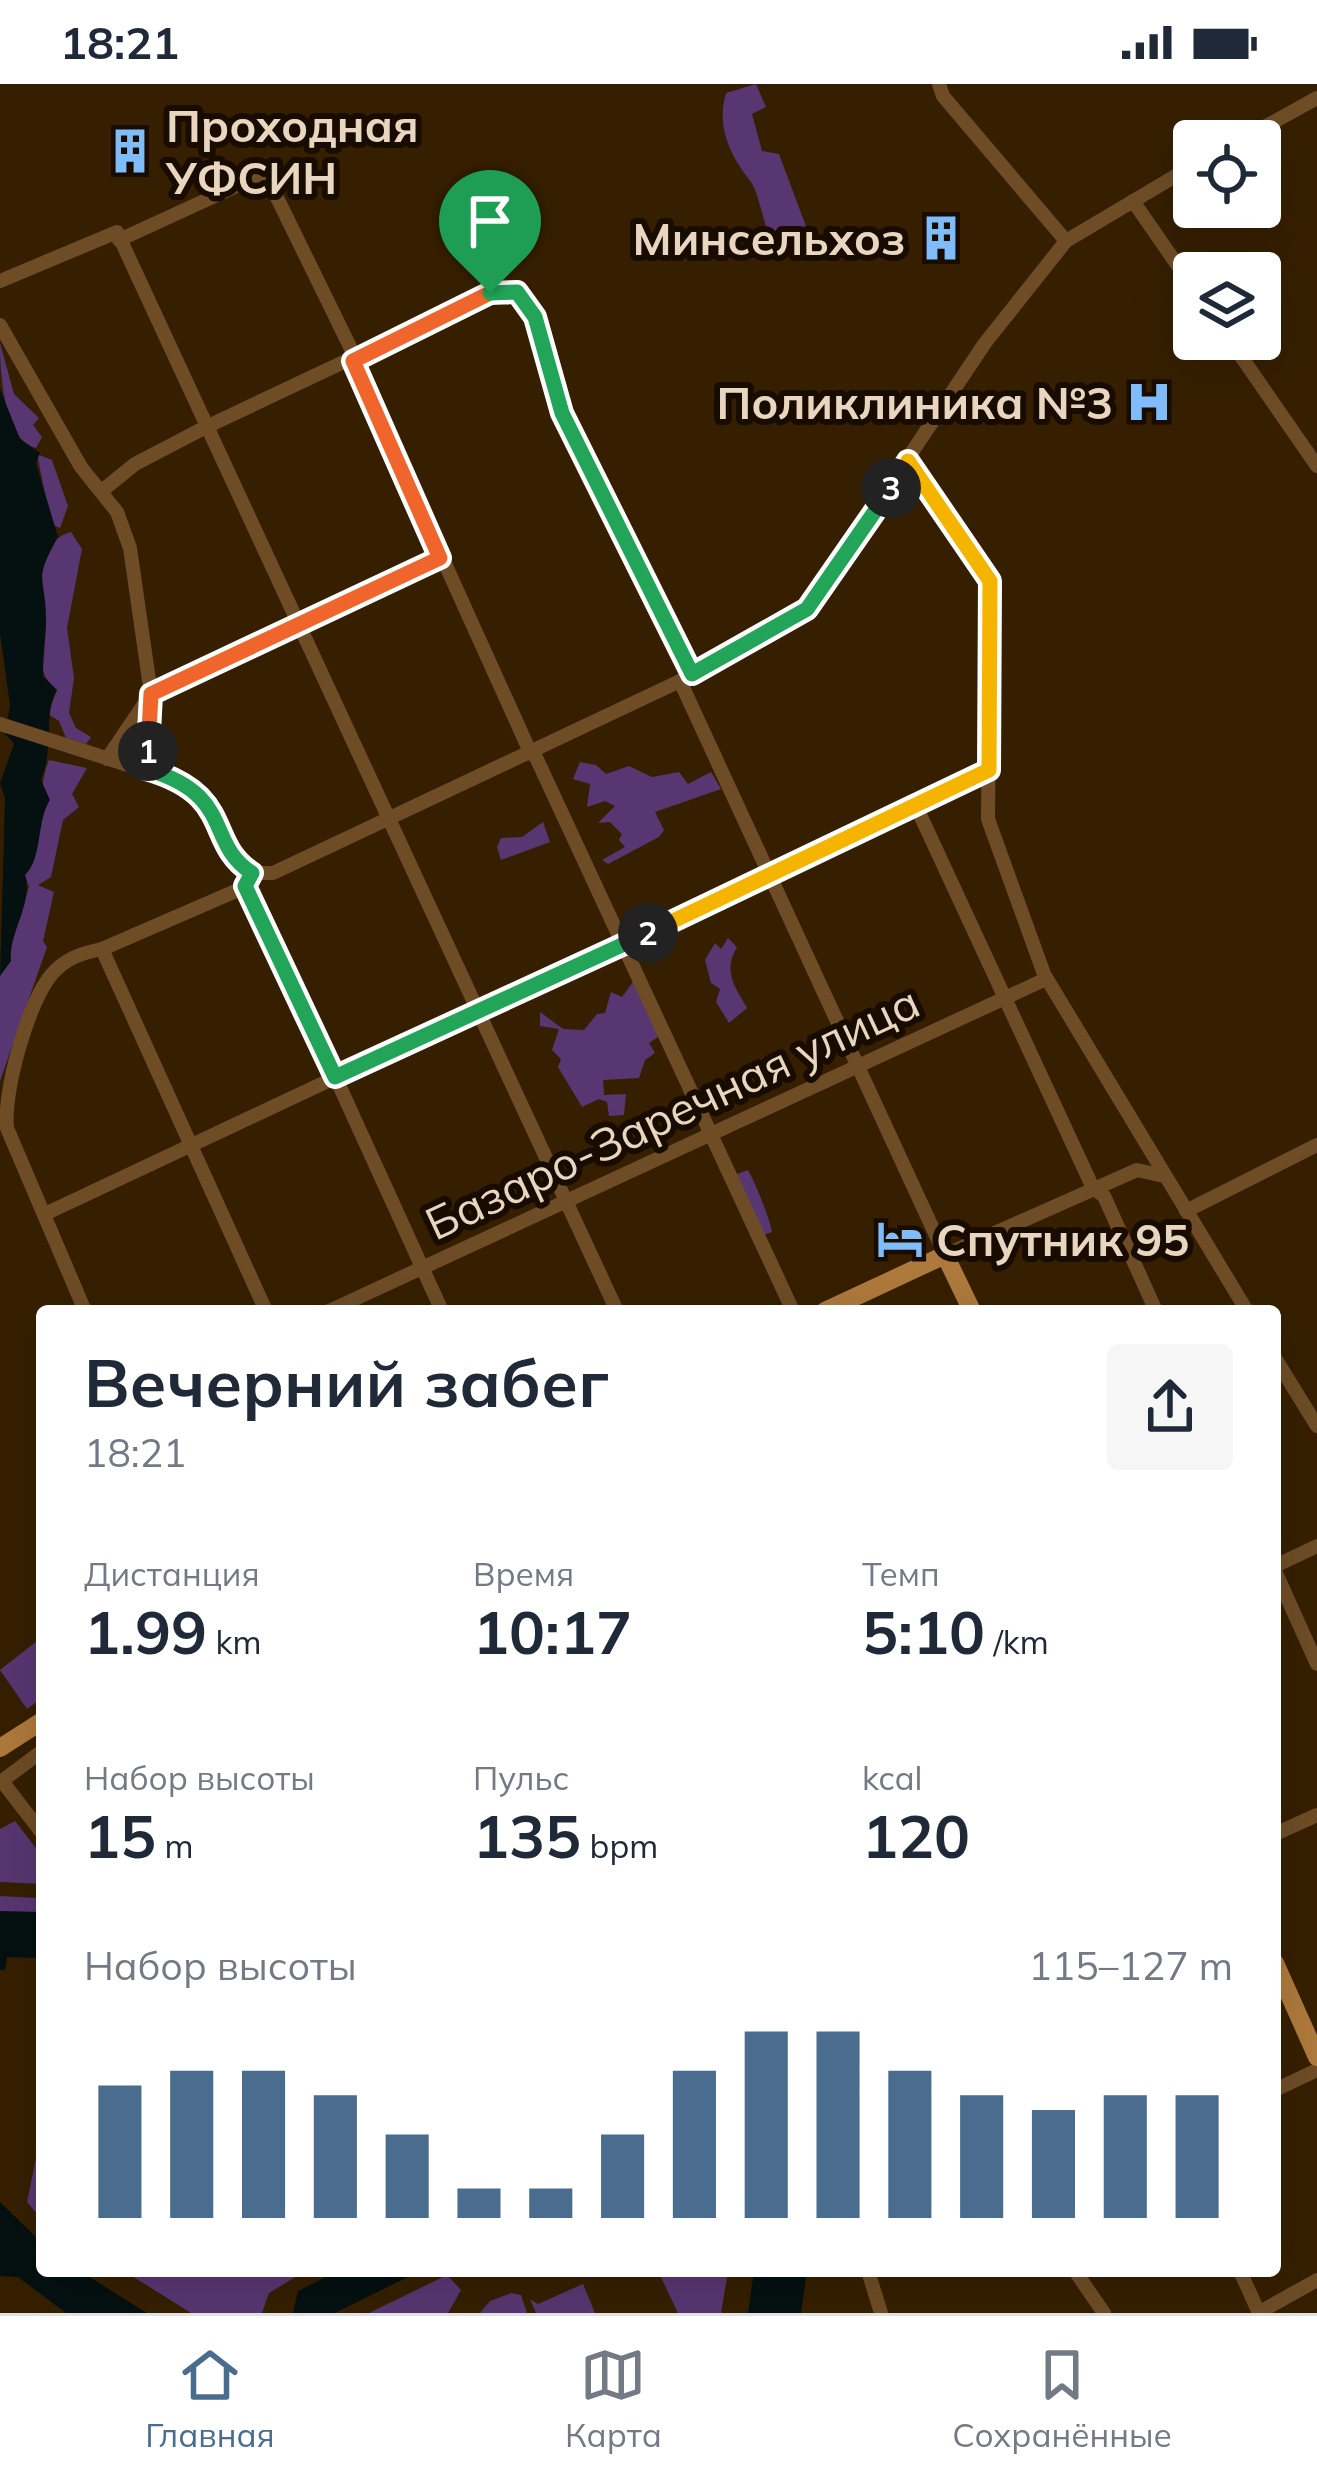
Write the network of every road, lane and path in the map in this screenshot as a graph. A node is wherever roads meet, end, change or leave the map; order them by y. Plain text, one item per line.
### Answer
1 (939, 84) edge
2 (1317, 98) edge
3 (1277, 120) edge
4 (1173, 177) edge
5 (1133, 201) junction
6 (118, 236) junction
7 (1066, 241) junction
8 (1173, 259) edge
9 (0, 281) edge
10 (0, 325) edge
11 (355, 360) junction
12 (1243, 360) edge
13 (206, 428) junction
14 (908, 461) junction
15 (1317, 466) edge
16 (103, 490) junction
17 (440, 558) junction
18 (297, 625) junction
19 (686, 677) junction
20 (151, 694) junction
21 (0, 724) edge
22 (533, 753) junction
23 (106, 759) junction
24 (146, 769) junction
25 (989, 770) junction
26 (916, 806) junction
27 (388, 820) junction
28 (767, 874) junction
29 (248, 880) junction
30 (624, 944) junction
31 (101, 949) junction
32 (1046, 980) junction
33 (1002, 1000) junction
34 (477, 1014) junction
35 (855, 1068) junction
36 (335, 1077) junction
37 (709, 1133) junction
38 (1317, 1145) edge
39 (191, 1147) junction
40 (1164, 1176) junction
41 (1094, 1188) junction
42 (564, 1199) junction
43 (1186, 1210) junction
44 (47, 1213) junction
45 (946, 1256) junction
46 (422, 1267) junction
47 (83, 1305) edge
48 (263, 1305) edge
49 (342, 1305) edge
50 (439, 1305) edge
51 (614, 1305) edge
52 (790, 1305) edge
53 (838, 1305) edge
54 (969, 1305) edge
55 (1153, 1305) edge
56 (1243, 1305) edge
57 (1281, 1368) edge
58 (1317, 1426) edge
59 (1317, 1546) edge
60 (1281, 1565) edge
61 (1281, 1582) edge
62 (1317, 1664) edge
63 (36, 1725) edge
64 (0, 1748) edge
65 (36, 1755) edge
66 (1, 1780) edge
67 (1317, 1815) edge
68 (36, 1825) edge
69 (1281, 1831) edge
70 (1281, 1976) edge
71 (1317, 2057) edge
72 (1317, 2070) edge
73 (1281, 2087) edge
74 (870, 2277) edge
75 (1079, 2277) edge
76 (1243, 2277) edge
77 (1317, 2280) edge
78 (881, 2313) edge
79 (1104, 2313) edge
80 (1259, 2313) edge

1 - 7 street
2 - 3 street
4 - 5 street
5 - 7 street
5 - 8 street
6 - 9 street
6 - 11 street
6 - 13 street
7 - 14 street
10 - 16 street
11 - 13 street
11 - 17 street
11 - 19 street
12 - 15 street
13 - 16 street
13 - 18 street
14 - 19 street
14 - 25 street
16 - 20 street
17 - 18 street
17 - 22 street
18 - 20 street
18 - 27 street
19 - 22 street
19 - 28 street
20 - 23 street
20 - 24 street
21 - 23 street
22 - 27 street
22 - 30 street
23 - 24 street
24 - 29 street
25 - 26 street
25 - 32 street
26 - 28 street
26 - 33 street
27 - 29 street
27 - 34 street
28 - 30 street
28 - 35 street
29 - 31 street
29 - 36 street
30 - 34 street
30 - 37 street
31 - 39 street
31 - 44 street
32 - 33 street, Базаро-Заречная улица
32 - 40 street
33 - 35 street, Базаро-Заречная улица
33 - 41 street
34 - 36 street
34 - 42 street
35 - 37 street, Базаро-Заречная улица
35 - 45 street
36 - 39 street
36 - 46 street
37 - 42 street, Базаро-Заречная улица
37 - 52 street
38 - 43 street
39 - 44 street
39 - 48 street
40 - 41 street
40 - 43 street
41 - 45 street
41 - 55 street
42 - 46 street, Базаро-Заречная улица
42 - 51 street
43 - 56 street
44 - 47 street
45 - 53 main road
45 - 54 main road
46 - 49 street, Базаро-Заречная улица
46 - 50 street
57 - 58 street
59 - 60 street
61 - 62 street
63 - 64 main road
65 - 66 street
66 - 68 street
67 - 69 street
70 - 71 main road
72 - 73 street
74 - 78 street
75 - 79 street
76 - 80 street
77 - 80 street

